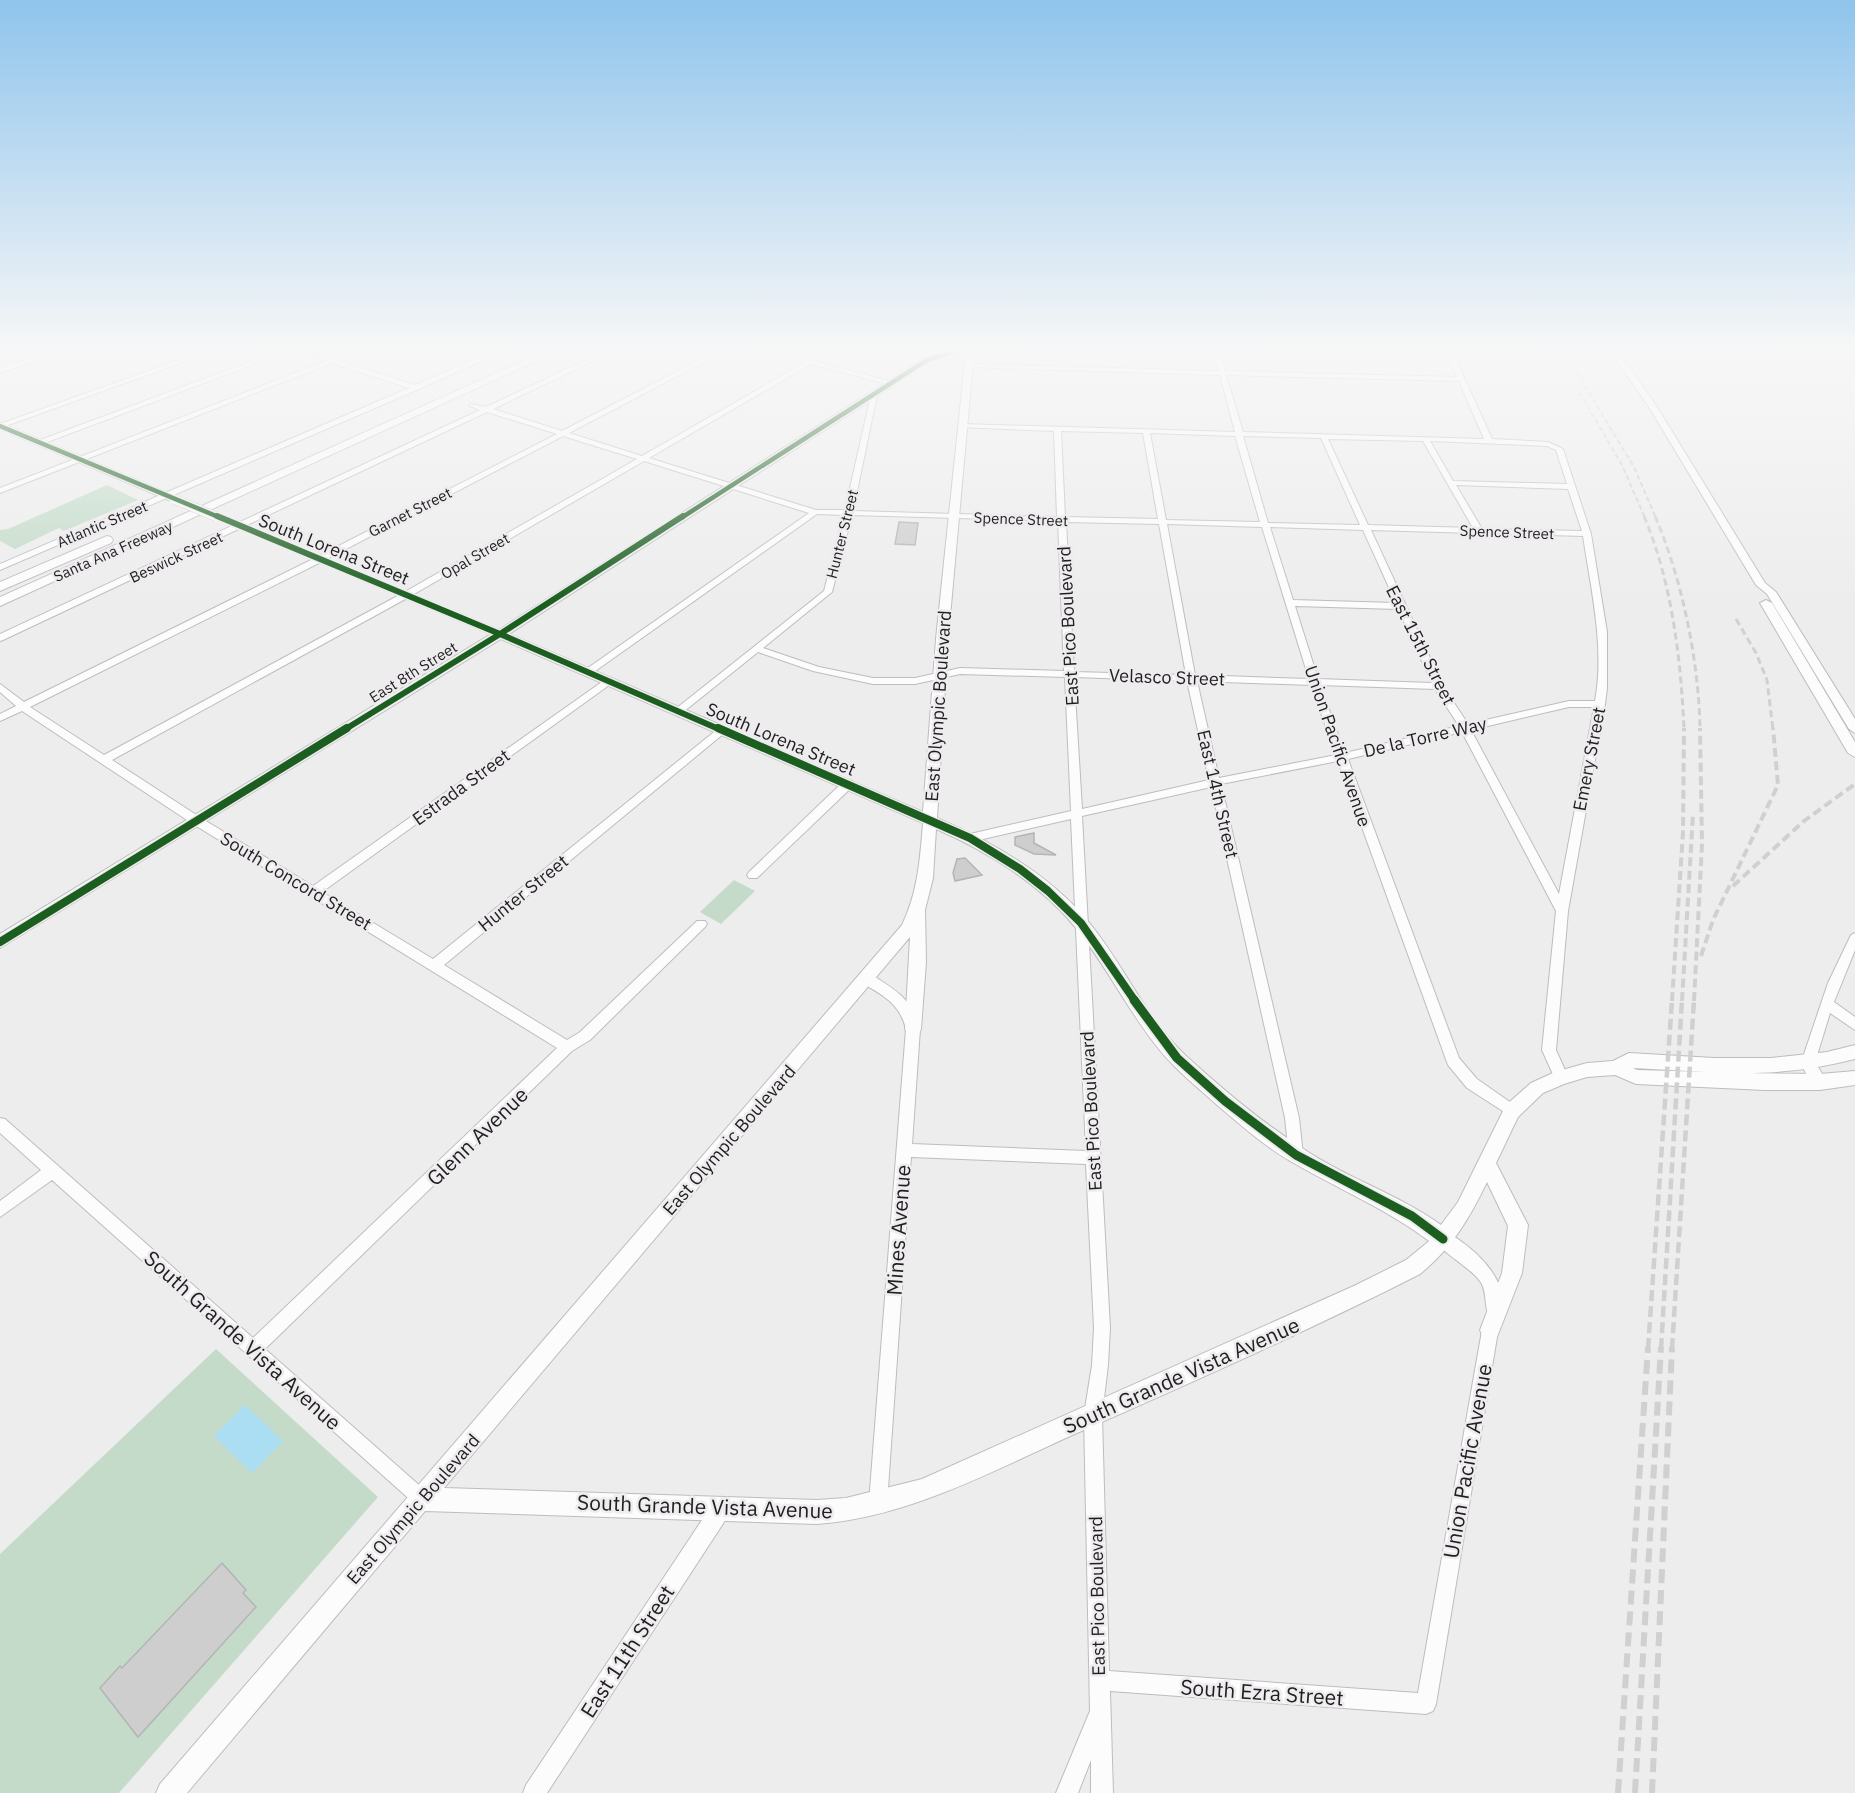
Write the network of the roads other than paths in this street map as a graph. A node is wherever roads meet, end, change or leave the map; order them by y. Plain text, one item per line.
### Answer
1 (1239, 434) edge
2 (21, 435) edge
3 (59, 435) edge
4 (142, 435) edge
5 (313, 435) edge
6 (345, 435) edge
7 (369, 435) edge
8 (434, 435) edge
9 (560, 435) edge
10 (568, 435) edge
11 (686, 435) edge
12 (812, 435) edge
13 (865, 435) edge
14 (961, 435) edge
15 (1057, 435) edge
16 (1147, 435) edge
17 (1258, 435) edge
18 (1486, 435) edge
19 (1670, 435) edge
20 (1324, 437) junction
21 (1425, 439) junction
22 (1489, 441) junction
23 (39, 442) junction
24 (79, 459) junction
25 (644, 459) junction
26 (1451, 483) junction
27 (731, 486) junction
28 (1573, 487) junction
29 (0, 491) edge
30 (171, 498) junction
31 (815, 512) junction
32 (848, 514) junction
33 (954, 517) junction
34 (1062, 520) junction
35 (1163, 523) junction
36 (240, 526) junction
37 (1266, 526) junction
38 (1365, 528) junction
39 (1479, 531) junction
40 (1587, 534) junction
41 (320, 559) junction
42 (0, 567) edge
43 (66, 572) junction
44 (1761, 585) junction
45 (0, 587) edge
46 (406, 595) junction
47 (0, 602) edge
48 (1290, 603) junction
49 (1401, 606) junction
50 (0, 608) edge
51 (500, 634) junction
52 (0, 638) edge
53 (758, 649) junction
54 (588, 672) junction
55 (940, 674) junction
56 (1070, 674) junction
57 (1191, 678) junction
58 (609, 681) junction
59 (1314, 681) junction
60 (1438, 686) junction
61 (0, 687) edge
62 (1600, 704) junction
63 (23, 707) junction
64 (678, 711) junction
65 (0, 718) edge
66 (1465, 728) junction
67 (1855, 729) edge
68 (723, 730) junction
69 (1855, 753) edge
70 (1342, 757) junction
71 (104, 760) junction
72 (1215, 782) junction
73 (848, 784) junction
74 (1076, 814) junction
75 (197, 820) junction
76 (930, 821) junction
77 (970, 838) junction
78 (753, 875) dead end
79 (313, 892) junction
80 (918, 908) junction
81 (1562, 911) junction
82 (1081, 922) junction
83 (701, 924) dead end
84 (1855, 938) edge
85 (0, 942) edge
86 (435, 965) junction
87 (867, 979) junction
88 (1827, 1004) junction
89 (1855, 1024) edge
90 (912, 1029) junction
91 (567, 1047) junction
92 (1855, 1052) edge
93 (1808, 1063) junction
94 (1616, 1068) junction
95 (1561, 1077) junction
96 (1855, 1078) edge
97 (1820, 1082) junction
98 (1512, 1110) junction
99 (0, 1124) edge
100 (903, 1150) junction
101 (1296, 1155) junction
102 (1094, 1158) junction
103 (1487, 1163) junction
104 (52, 1171) junction
105 (0, 1210) edge
106 (1443, 1239) junction
107 (1490, 1330) junction
108 (254, 1349) junction
109 (1093, 1415) junction
110 (422, 1499) junction
111 (878, 1503) junction
112 (721, 1509) junction
113 (1099, 1680) junction
114 (1426, 1704) joint
115 (1100, 1710) junction
116 (170, 1793) edge
117 (534, 1793) edge
118 (1067, 1793) edge
119 (1102, 1793) edge

1 - 37 street, Union Pacific Avenue
2 - 23 main road, South Lorena Street
3 - 23 street
4 - 24 street
5 - 30 street, Atlantic Street
6 - 45 highway, Santa Ana Freeway
7 - 43 highway, Santa Ana Freeway
8 - 36 street, Beswick Street
9 - 41 street, Garnet Street
10 - 25 street, Spence Street
11 - 25 street, Opal Street
12 - 27 main road, East 8th Street
13 - 32 street, Hunter Street
14 - 33 main road, East Olympic Boulevard
15 - 34 street, East Pico Boulevard
16 - 35 street, East 14th Street
17 - 20 street
18 - 22 street
19 - 44 main road
20 - 21 street
20 - 38 street, East 15th Street
21 - 22 street
21 - 26 street
22 - 28 street, Emery Street
23 - 24 main road, South Lorena Street
24 - 29 street
24 - 30 main road, South Lorena Street
25 - 27 street, Spence Street
25 - 46 street, Opal Street
26 - 28 street
26 - 39 street
27 - 31 street, Spence Street
27 - 51 main road, East 8th Street
28 - 40 street, Emery Street
30 - 36 main road, South Lorena Street, bridge
30 - 42 street, Atlantic Street
31 - 32 street, Spence Street
31 - 54 street
32 - 33 street, Spence Street
32 - 53 street, Hunter Street
33 - 34 street, Spence Street
33 - 55 main road, East Olympic Boulevard
34 - 35 street, Spence Street
34 - 56 street, East Pico Boulevard
35 - 37 street, Spence Street
35 - 57 street, East 14th Street
36 - 41 main road, South Lorena Street
36 - 52 street, Beswick Street
37 - 38 street, Spence Street
37 - 48 street, Union Pacific Avenue
38 - 39 street, Spence Street
38 - 49 street, East 15th Street
39 - 40 street, Spence Street
40 - 62 street, Emery Street
41 - 46 main road, South Lorena Street
41 - 63 street, Garnet Street
43 - 47 highway, Santa Ana Freeway
43 - 50 highway
44 - 67 main road
44 - 69 main road
46 - 51 main road, South Lorena Street
46 - 71 street, Opal Street
48 - 49 street
48 - 59 street, Union Pacific Avenue
49 - 60 street, East 15th Street
51 - 54 main road, South Lorena Street
51 - 75 main road, East 8th Street
53 - 55 street, Velasco Street
53 - 64 street, Hunter Street
54 - 58 main road, South Lorena Street
55 - 56 street, Velasco Street
55 - 76 main road, East Olympic Boulevard
56 - 57 street, Velasco Street
56 - 74 street, East Pico Boulevard
57 - 59 street, Velasco Street
57 - 72 street, East 14th Street
58 - 64 main road, South Lorena Street
58 - 79 street, Estrada Street
59 - 60 street, Velasco Street
59 - 70 street, Union Pacific Avenue
60 - 66 street, East 15th Street
61 - 63 street, South Concord Street
62 - 66 street, De la Torre Way
62 - 81 street, Emery Street
63 - 65 street, Garnet Street
63 - 71 street, South Concord Street
64 - 68 main road, South Lorena Street
66 - 70 street, De la Torre Way
66 - 81 street, East 15th Street
68 - 73 main road, South Lorena Street
68 - 86 street, Hunter Street
70 - 72 street, De la Torre Way
70 - 98 street, Union Pacific Avenue
71 - 75 street, South Concord Street
72 - 74 street, De la Torre Way
72 - 101 street, East 14th Street
73 - 76 main road, South Lorena Street
73 - 78 street
74 - 77 street, De la Torre Way
74 - 82 street, East Pico Boulevard
75 - 79 street, South Concord Street
75 - 85 main road, East 8th Street
76 - 77 main road, South Lorena Street
76 - 80 main road, East Olympic Boulevard
77 - 82 main road, South Lorena Street
79 - 86 street, South Concord Street
80 - 87 main road, East Olympic Boulevard
80 - 90 main road
81 - 95 street, Emery Street
82 - 101 main road, South Lorena Street
82 - 102 street, East Pico Boulevard
83 - 91 street, Glenn Avenue
84 - 88 street
86 - 91 street, South Concord Street
87 - 90 street, Mines Avenue
87 - 110 main road, East Olympic Boulevard
88 - 89 street
88 - 93 street
90 - 100 street, Mines Avenue
91 - 108 street, Glenn Avenue
92 - 93 main road, South Grande Vista Avenue
93 - 94 main road, South Grande Vista Avenue
93 - 97 street
94 - 95 main road, South Grande Vista Avenue
94 - 97 main road, South Grande Vista Avenue
95 - 98 main road, South Grande Vista Avenue
96 - 97 main road, South Grande Vista Avenue
98 - 103 main road, South Grande Vista Avenue
99 - 104 street, South Grande Vista Avenue
100 - 102 street
100 - 111 street, Mines Avenue
101 - 106 main road, South Lorena Street
102 - 109 street, East Pico Boulevard
103 - 106 main road, South Grande Vista Avenue
103 - 107 main road
104 - 105 street
104 - 108 street, South Grande Vista Avenue
106 - 107 street, Union Pacific Avenue
106 - 109 main road, South Grande Vista Avenue
107 - 114 street, Union Pacific Avenue
108 - 110 street, South Grande Vista Avenue
109 - 111 main road, South Grande Vista Avenue
109 - 113 street, East Pico Boulevard
110 - 112 main road, South Grande Vista Avenue
110 - 116 main road, East Olympic Boulevard
111 - 112 main road, South Grande Vista Avenue
112 - 117 street, East 11th Street
113 - 114 street, South Ezra Street
113 - 115 street, East Pico Boulevard
115 - 118 street
115 - 119 street, East Pico Boulevard

